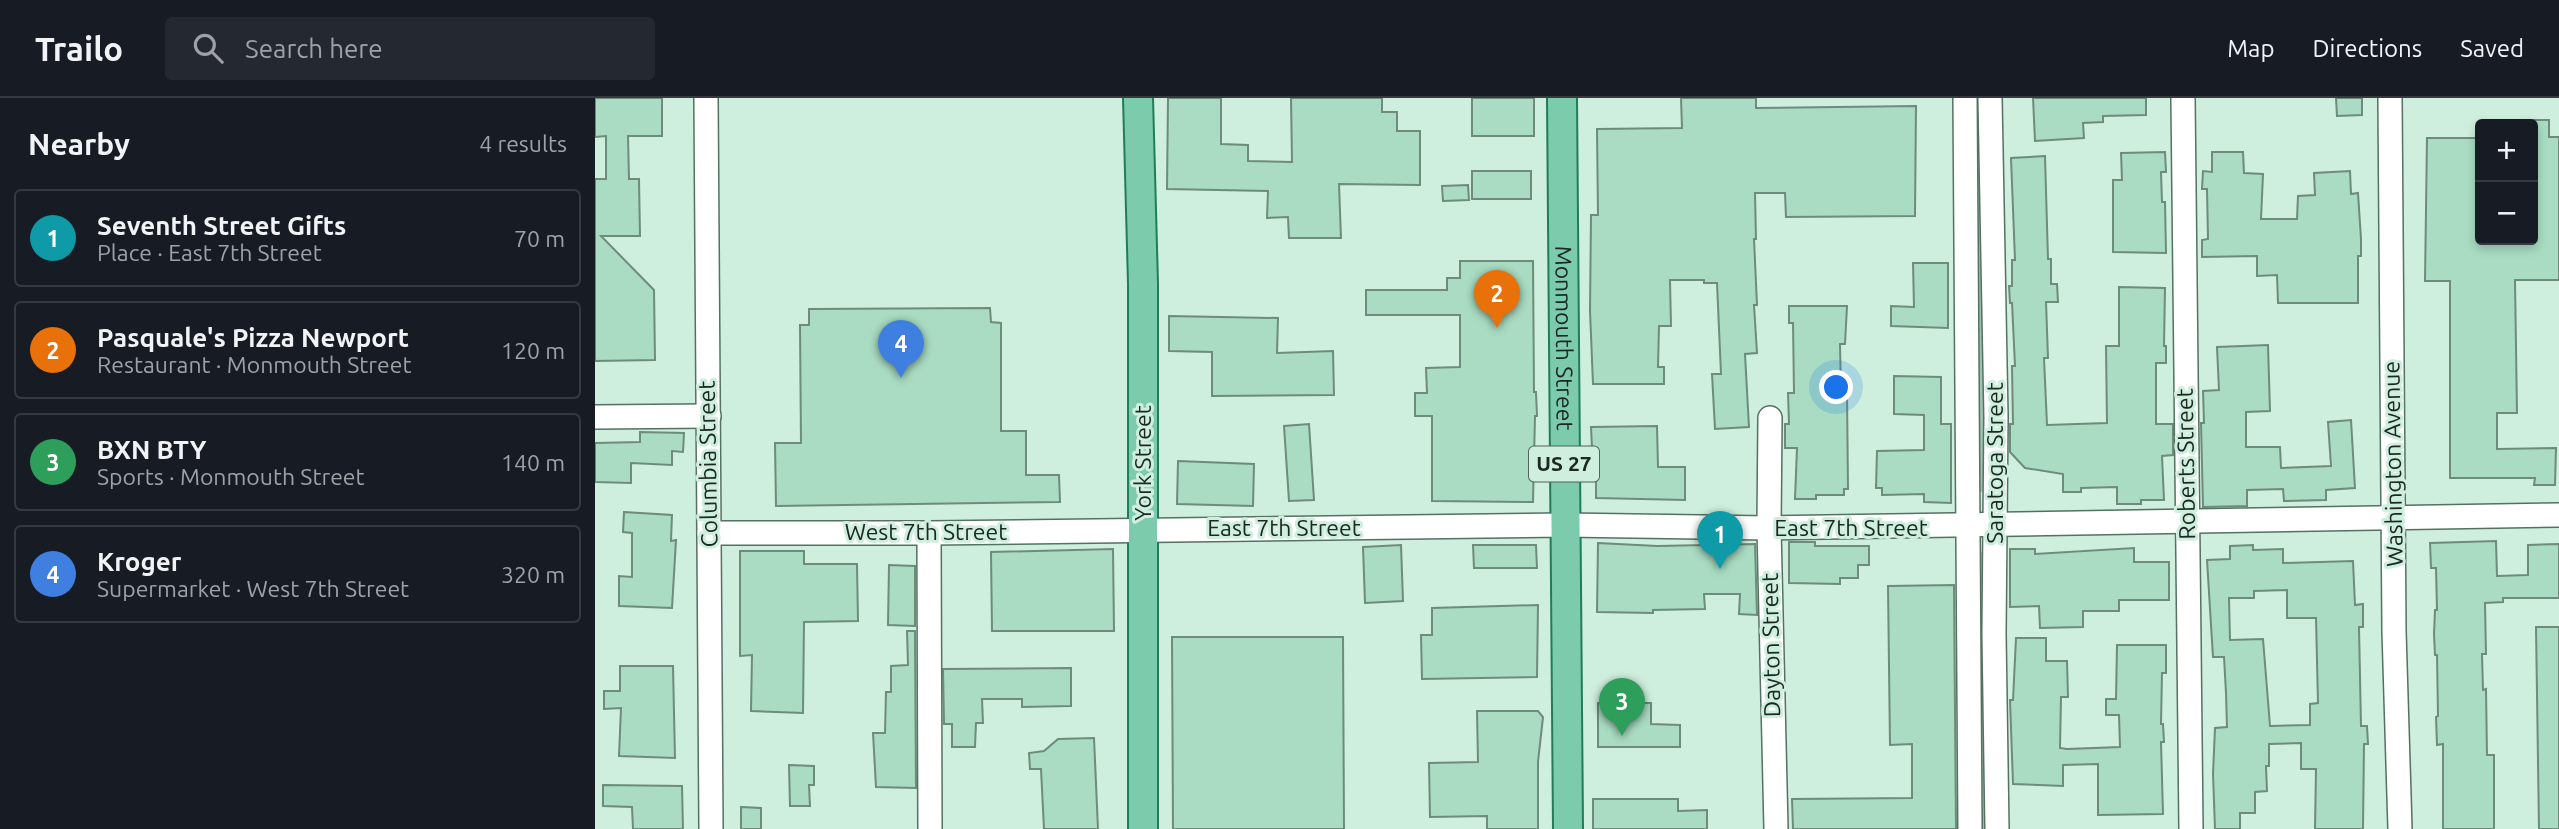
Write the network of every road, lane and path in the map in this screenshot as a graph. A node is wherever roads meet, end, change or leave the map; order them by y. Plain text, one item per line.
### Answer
1 (706, 98) edge
2 (1138, 98) edge
3 (1562, 98) edge
4 (1965, 98) edge
5 (1990, 98) edge
6 (2183, 98) edge
7 (2390, 98) edge
8 (709, 416) junction
9 (595, 417) edge
10 (1770, 418) dead end
11 (2559, 515) edge
12 (2394, 519) junction
13 (2188, 522) junction
14 (1565, 525) junction
15 (1995, 525) junction
16 (1967, 527) junction
17 (1769, 528) junction
18 (1143, 529) junction
19 (709, 533) junction
20 (929, 533) junction
21 (711, 829) edge
22 (930, 829) edge
23 (1143, 829) edge
24 (1568, 829) edge
25 (1776, 829) edge
26 (1970, 829) edge
27 (1997, 829) edge
28 (2191, 829) edge
29 (2400, 829) edge

1 - 8 street, Columbia Street
2 - 18 main road, York Street
3 - 14 main road, Monmouth Street / US 27
4 - 16 street, Saratoga Street
5 - 15 street, Saratoga Street
6 - 13 street, Roberts Street
7 - 12 street, Washington Avenue
8 - 9 street
8 - 19 street, Columbia Street
10 - 17 street, Dayton Street
11 - 12 street, East 7th Street
12 - 13 street, East 7th Street
12 - 29 street, Washington Avenue
13 - 15 street, East 7th Street
13 - 28 street, Roberts Street
14 - 17 street, East 7th Street
14 - 18 street, East 7th Street
14 - 24 main road, Monmouth Street / US 27
15 - 16 street, East 7th Street
15 - 27 street, Saratoga Street
16 - 17 street, East 7th Street
16 - 26 street, Saratoga Street
17 - 25 street, Dayton Street
18 - 20 street, West 7th Street
18 - 23 main road, York Street
19 - 20 street, West 7th Street
19 - 21 street, Columbia Street
20 - 22 street

